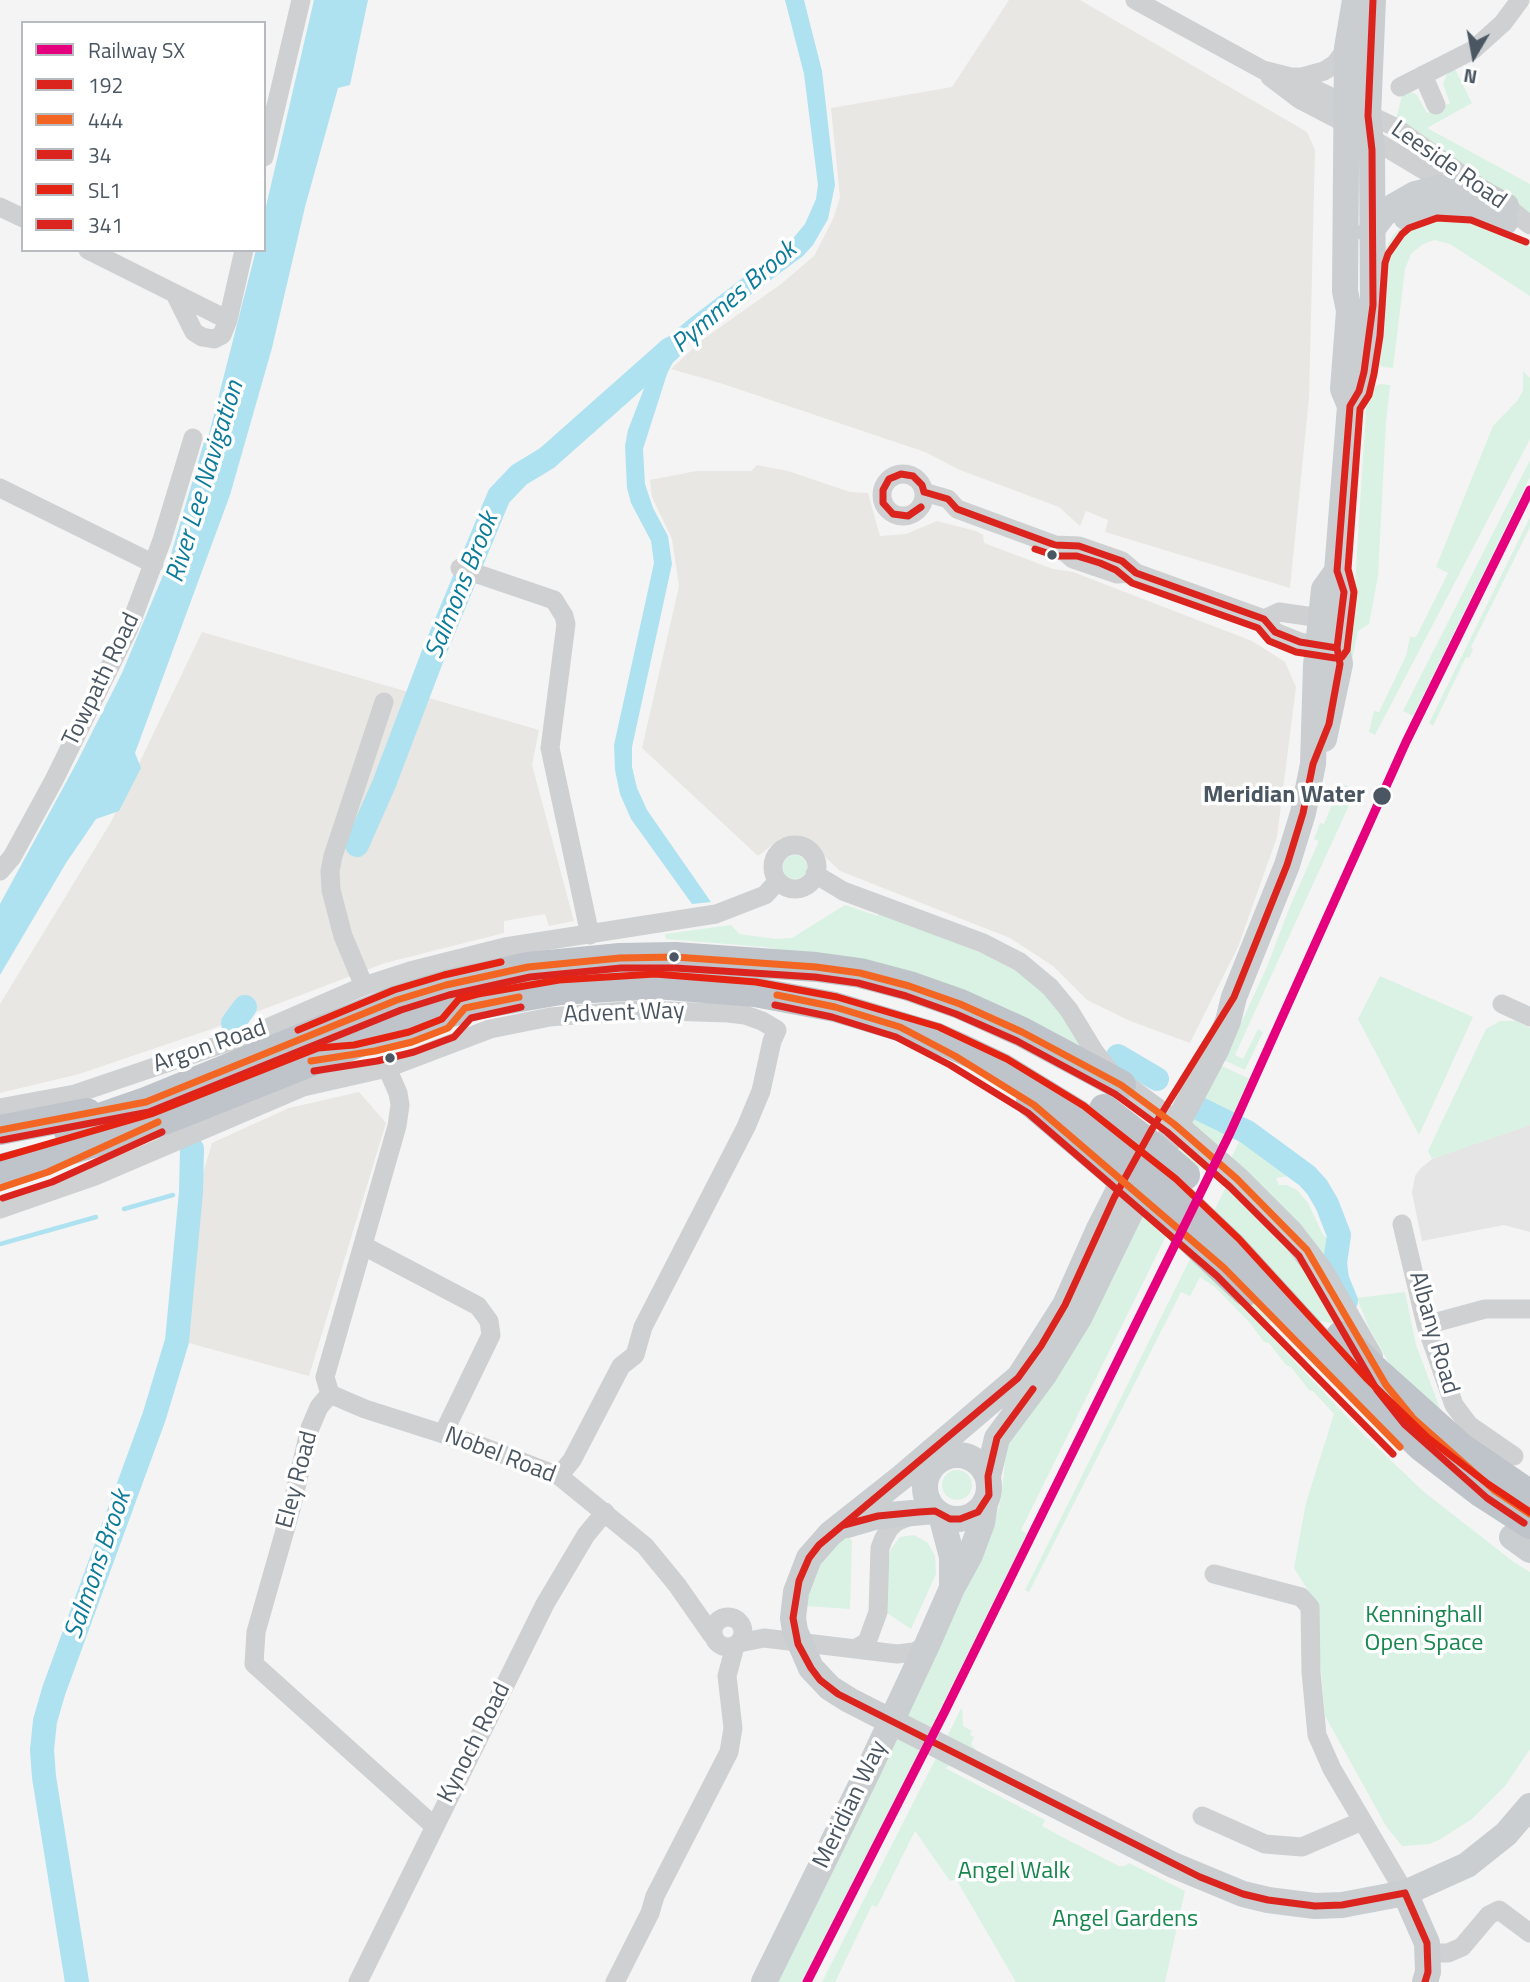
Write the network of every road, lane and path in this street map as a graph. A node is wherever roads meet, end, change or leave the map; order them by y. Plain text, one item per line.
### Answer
1 (301, 0) edge
2 (1135, 0) edge
3 (1355, 0) edge
4 (1373, 0) edge
5 (1520, 0) edge
6 (1348, 48) junction
7 (1263, 70) junction
8 (1423, 75) junction
9 (1287, 76) junction
10 (1400, 87) dead end
11 (1436, 105) dead end
12 (1356, 116) junction
13 (266, 149) edge
14 (1451, 187) junction
15 (0, 207) edge
16 (21, 217) edge
17 (1514, 218) edge
18 (1374, 226) junction
19 (1530, 232) edge
20 (92, 252) edge
21 (244, 252) edge
22 (1374, 274) junction
23 (175, 293) junction
24 (1349, 311) junction
25 (228, 320) junction
26 (1350, 406) junction
27 (193, 438) dead end
28 (0, 488) edge
29 (923, 499) dead end
30 (154, 564) junction
31 (465, 570) dead end
32 (1264, 619) junction
33 (1329, 635) junction
34 (384, 702) dead end
35 (0, 871) edge
36 (815, 874) junction
37 (778, 881) junction
38 (590, 934) junction
39 (365, 986) junction
40 (1234, 997) junction
41 (1502, 1004) dead end
42 (1530, 1017) edge
43 (310, 1049) junction
44 (387, 1068) junction
45 (1095, 1096) junction
46 (0, 1108) edge
47 (150, 1113) junction
48 (0, 1130) edge
49 (0, 1148) edge
50 (0, 1169) edge
51 (0, 1188) edge
52 (0, 1209) edge
53 (1402, 1224) dead end
54 (364, 1246) junction
55 (1530, 1310) edge
56 (1426, 1325) junction
57 (1018, 1378) junction
58 (330, 1394) junction
59 (443, 1434) junction
60 (1522, 1452) edge
61 (937, 1463) junction
62 (559, 1476) junction
63 (988, 1476) junction
64 (1494, 1490) junction
65 (1530, 1496) edge
66 (985, 1504) junction
67 (605, 1512) junction
68 (932, 1513) junction
69 (1530, 1514) edge
70 (850, 1518) junction
71 (1524, 1537) edge
72 (1214, 1574) dead end
73 (677, 1585) junction
74 (952, 1588) junction
75 (733, 1618) junction
76 (712, 1635) junction
77 (764, 1638) junction
78 (737, 1644) junction
79 (928, 1645) junction
80 (855, 1649) junction
81 (1530, 1806) edge
82 (1202, 1816) dead end
83 (1362, 1821) junction
84 (434, 1826) junction
85 (1405, 1893) junction
86 (1530, 1933) edge
87 (1428, 1953) junction
88 (358, 1982) edge
89 (615, 1982) edge
90 (764, 1982) edge
91 (1425, 1982) edge

1 - 13 street
2 - 7 street, Leeside Road
3 - 6 main road
4 - 12 main road
5 - 8 street
6 - 9 street, Leeside Road
6 - 12 main road
7 - 9 street, Leeside Road
7 - 12 street, Leeside Road
8 - 10 street
8 - 11 street
9 - 12 street, Leeside Road
12 - 14 street, Leeside Road
12 - 17 street, Leeside Road
12 - 18 main road
12 - 24 main road
14 - 17 main road
14 - 18 main road
15 - 16 street
17 - 19 street, Leeside Road
17 - 22 main road
18 - 22 main road
18 - 24 main road
20 - 23 street
21 - 25 street
22 - 26 main road
23 - 25 street
23 - 25 street
24 - 26 main road
26 - 33 main road
27 - 30 street, Towpath Road
28 - 30 street
29 - 32 street
30 - 35 street, Towpath Road
31 - 38 street
32 - 33 street
32 - 33 street
33 - 40 main road
34 - 39 street
36 - 37 street
36 - 37 street
36 - 45 street
37 - 38 street, Argon Road
38 - 39 street, Argon Road
39 - 46 street, Argon Road
40 - 57 main road
40 - 63 main road
41 - 42 street
43 - 45 highway
43 - 45 highway
43 - 47 highway
44 - 52 street, Advent Way
44 - 54 street
44 - 62 street, Advent Way
45 - 64 main road
45 - 65 highway
45 - 71 highway
45 - 71 highway
47 - 48 highway
47 - 49 highway
47 - 50 highway
47 - 51 highway
53 - 56 street, Albany Road
54 - 58 street
54 - 59 street
55 - 56 street
56 - 60 street, Albany Road
57 - 61 main road
57 - 70 main road
58 - 59 street, Nobel Road
58 - 84 street, Eley Road
59 - 62 street, Nobel Road
60 - 64 street
61 - 63 main road
61 - 68 main road
61 - 70 main road
62 - 67 street, Nobel Road
63 - 66 main road
64 - 69 main road
64 - 71 street
66 - 68 main road
66 - 74 main road, Meridian Way
67 - 73 street, Nobel Road
67 - 84 street, Kynoch Road
68 - 70 main road
68 - 74 main road, Meridian Way
68 - 80 street
70 - 85 main road
72 - 83 street
73 - 75 street, Nobel Road
73 - 76 street, Nobel Road
74 - 79 main road, Meridian Way
75 - 76 street
75 - 77 street, Nobel Road
75 - 78 street
76 - 78 street, Nobel Road
77 - 78 street, Nobel Road
77 - 80 street, Nobel Road
78 - 89 street
79 - 80 street, Nobel Road
79 - 90 main road, Meridian Way
81 - 85 main road
82 - 83 street
83 - 85 street
84 - 88 street, Kynoch Road
85 - 87 main road
86 - 87 street
87 - 91 main road

